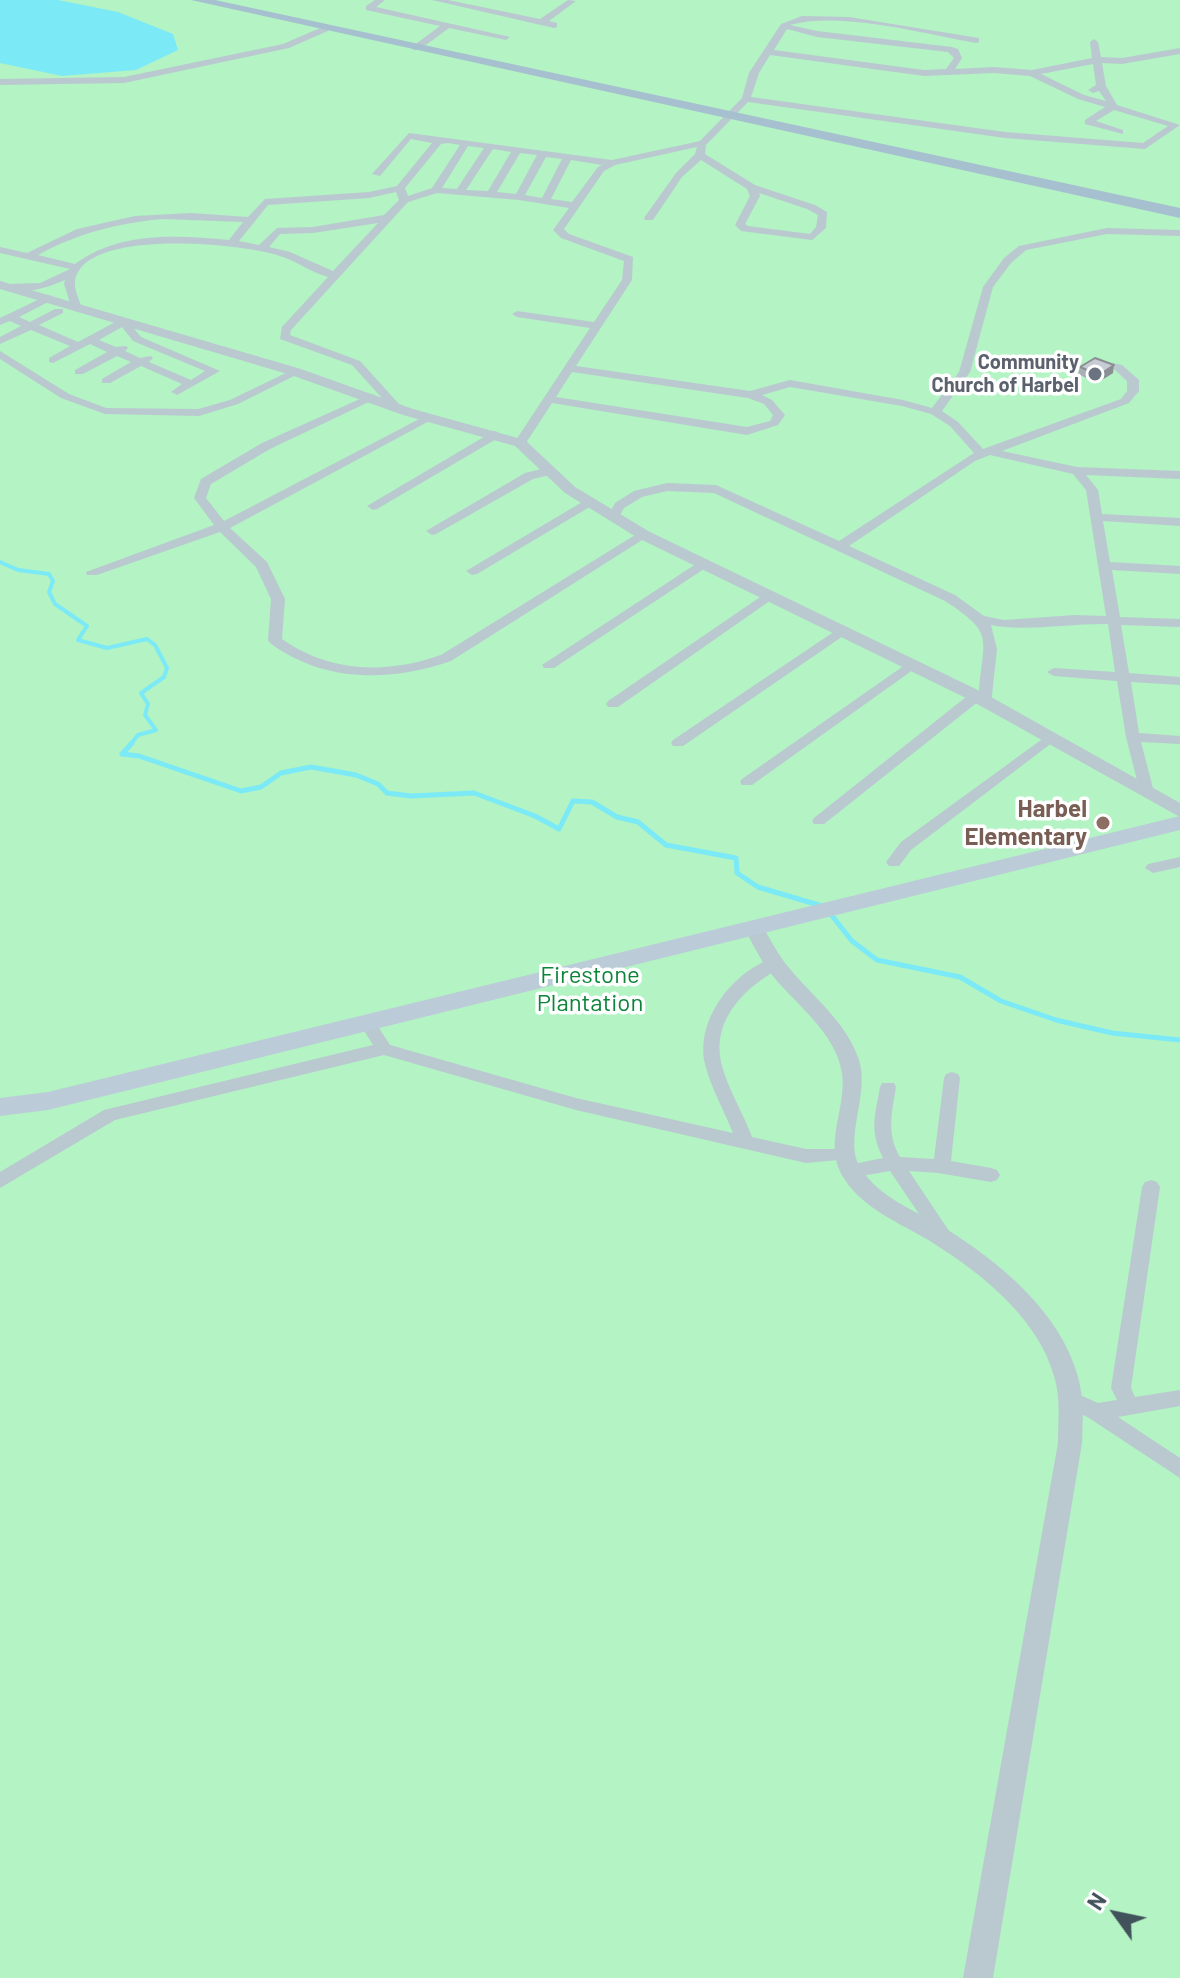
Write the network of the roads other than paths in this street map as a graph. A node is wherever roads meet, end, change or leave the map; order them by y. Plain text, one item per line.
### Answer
1 (197, 0) edge
2 (381, 0) edge
3 (436, 0) edge
4 (490, 0) edge
5 (572, 1) edge
6 (478, 9) junction
7 (542, 22) junction
8 (554, 25) dead end
9 (450, 26) junction
10 (784, 26) junction
11 (327, 28) junction
12 (506, 37) dead end
13 (976, 40) dead end
14 (1094, 42) dead end
15 (416, 48) junction
16 (1180, 51) edge
17 (768, 52) junction
18 (1097, 60) junction
19 (949, 71) junction
20 (1032, 73) junction
21 (0, 82) edge
22 (1101, 86) junction
23 (1081, 97) junction
24 (746, 99) junction
25 (1113, 106) junction
26 (730, 116) junction
27 (1145, 116) junction
28 (1120, 132) junction
29 (438, 141) junction
30 (466, 142) junction
31 (1093, 142) junction
32 (490, 146) junction
33 (702, 149) junction
34 (517, 150) junction
35 (543, 153) junction
36 (568, 157) junction
37 (612, 163) junction
38 (377, 174) dead end
39 (751, 187) junction
40 (400, 188) junction
41 (436, 190) junction
42 (460, 191) junction
43 (491, 194) junction
44 (519, 197) junction
45 (404, 200) junction
46 (545, 201) junction
47 (577, 206) junction
48 (1180, 213) edge
49 (387, 218) junction
50 (649, 218) dead end
51 (250, 220) junction
52 (1180, 233) edge
53 (231, 244) junction
54 (261, 249) junction
55 (0, 250) edge
56 (28, 257) junction
57 (75, 270) junction
58 (335, 275) junction
59 (5, 286) edge
60 (53, 305) junction
61 (76, 306) junction
62 (517, 314) dead end
63 (5, 320) edge
64 (123, 322) junction
65 (32, 326) junction
66 (597, 326) junction
67 (153, 331) junction
68 (137, 339) junction
69 (90, 340) junction
70 (0, 341) edge
71 (78, 346) junction
72 (162, 350) junction
73 (116, 351) junction
74 (0, 354) edge
75 (53, 360) dead end
76 (140, 362) junction
77 (1100, 362) edge
78 (569, 368) junction
79 (79, 372) dead end
80 (296, 372) junction
81 (106, 381) dead end
82 (191, 384) junction
83 (177, 392) dead end
84 (751, 395) junction
85 (371, 397) junction
86 (548, 399) junction
87 (395, 406) junction
88 (935, 412) junction
89 (429, 418) junction
90 (494, 435) junction
91 (520, 443) junction
92 (987, 453) junction
93 (549, 471) junction
94 (1077, 471) junction
95 (1180, 475) edge
96 (589, 502) junction
97 (373, 506) dead end
98 (614, 516) junction
99 (1097, 517) junction
100 (1180, 522) edge
101 (222, 527) junction
102 (432, 531) dead end
103 (644, 535) junction
104 (842, 545) junction
105 (702, 564) junction
106 (1105, 566) junction
107 (1180, 570) edge
108 (472, 571) dead end
109 (92, 572) dead end
110 (769, 595) junction
111 (980, 619) junction
112 (1114, 620) junction
113 (1180, 623) edge
114 (841, 631) junction
115 (912, 664) junction
116 (549, 665) dead end
117 (1054, 672) dead end
118 (1123, 678) junction
119 (1180, 681) edge
120 (981, 699) junction
121 (613, 704) dead end
122 (1052, 736) junction
123 (1133, 737) junction
124 (1180, 740) edge
125 (678, 743) dead end
126 (747, 782) dead end
127 (1147, 792) junction
128 (819, 821) dead end
129 (1178, 823) edge
130 (894, 862) dead end
131 (1180, 862) edge
132 (1153, 868) dead end
133 (754, 928) junction
134 (774, 964) junction
135 (368, 1024) junction
136 (384, 1049) junction
137 (952, 1078) dead end
138 (888, 1087) dead end
139 (0, 1107) edge
140 (745, 1142) junction
141 (847, 1163) junction
142 (896, 1164) junction
143 (942, 1165) junction
144 (991, 1175) dead end
145 (0, 1181) edge
146 (1151, 1187) dead end
147 (946, 1240) junction
148 (1180, 1398) edge
149 (1071, 1399) junction
150 (1130, 1406) junction
151 (1096, 1412) junction
152 (1180, 1469) edge
153 (978, 1978) edge

1 - 11 main road
2 - 9 street
3 - 6 street
4 - 6 street
5 - 7 street
6 - 7 street
6 - 9 street
7 - 8 street
9 - 12 street
9 - 15 street
10 - 13 street
10 - 17 street
10 - 19 street
11 - 15 main road
11 - 21 street
14 - 18 street
15 - 26 main road
16 - 18 street
17 - 19 street
17 - 24 street
18 - 20 street
18 - 22 street
19 - 20 street
20 - 23 street
22 - 23 street
22 - 25 street
23 - 25 street
24 - 26 street
24 - 31 street
25 - 27 street
25 - 28 street
26 - 33 street
26 - 48 main road
27 - 28 street
27 - 31 street
28 - 31 street
29 - 30 street
29 - 38 street
29 - 40 street
30 - 32 street
30 - 41 street
32 - 34 street
32 - 42 street
33 - 37 street
33 - 39 street
33 - 50 street
34 - 35 street
34 - 43 street
35 - 36 street
35 - 44 street
36 - 37 street
36 - 46 street
37 - 47 street
39 - 39 street
40 - 45 street
40 - 51 street
41 - 42 street
41 - 45 street
42 - 43 street
43 - 44 street
44 - 46 street
45 - 49 street
46 - 47 street
47 - 66 street
49 - 54 street
49 - 58 street
51 - 53 street
51 - 56 street
52 - 88 street
53 - 54 street
53 - 57 street
54 - 58 street
55 - 56 street
56 - 57 street
57 - 59 street
57 - 61 street
58 - 87 street
59 - 60 street
60 - 61 street
60 - 63 street
60 - 65 street
61 - 64 street
62 - 66 street
63 - 65 street
64 - 67 street
64 - 68 street
64 - 69 street
65 - 70 street
65 - 71 street
66 - 78 street
67 - 68 street
67 - 80 street
68 - 72 street
68 - 73 street
69 - 71 street
69 - 73 street
71 - 75 street
72 - 76 street
72 - 82 street
73 - 76 street
73 - 79 street
74 - 80 street
76 - 81 street
76 - 82 street
77 - 92 street
78 - 84 street
78 - 86 street
80 - 85 street
82 - 83 street
84 - 86 street
84 - 88 street
85 - 87 street
85 - 101 street
86 - 91 street
87 - 89 street
88 - 92 street
89 - 90 street
89 - 101 street
90 - 91 street
90 - 97 street
91 - 93 street
92 - 94 street
92 - 104 street
93 - 96 street
93 - 102 street
94 - 95 street
94 - 99 street
96 - 98 street
96 - 108 street
98 - 103 street
98 - 104 street
99 - 100 street
99 - 106 street
101 - 103 street
101 - 109 street
103 - 105 street
104 - 111 street
105 - 110 street
105 - 116 street
106 - 107 street
106 - 112 street
110 - 114 street
110 - 121 street
111 - 112 street
111 - 120 street
112 - 113 street
112 - 118 street
114 - 115 street
114 - 125 street
115 - 120 street
115 - 126 street
117 - 118 street
118 - 119 street
118 - 123 street
120 - 122 street
120 - 128 street
122 - 127 street
122 - 130 street
123 - 124 street
123 - 127 street
127 - 129 street
129 - 133 main road
131 - 132 street
133 - 134 street
133 - 135 main road
134 - 140 street
134 - 141 street
135 - 136 street
135 - 139 main road
136 - 140 street
136 - 145 street
137 - 143 street
138 - 142 street
140 - 141 street
141 - 142 street
141 - 147 street
142 - 143 street
142 - 147 street
143 - 144 street
146 - 150 street
147 - 149 street
148 - 150 street
149 - 151 street
149 - 153 street
150 - 151 street
151 - 152 street

